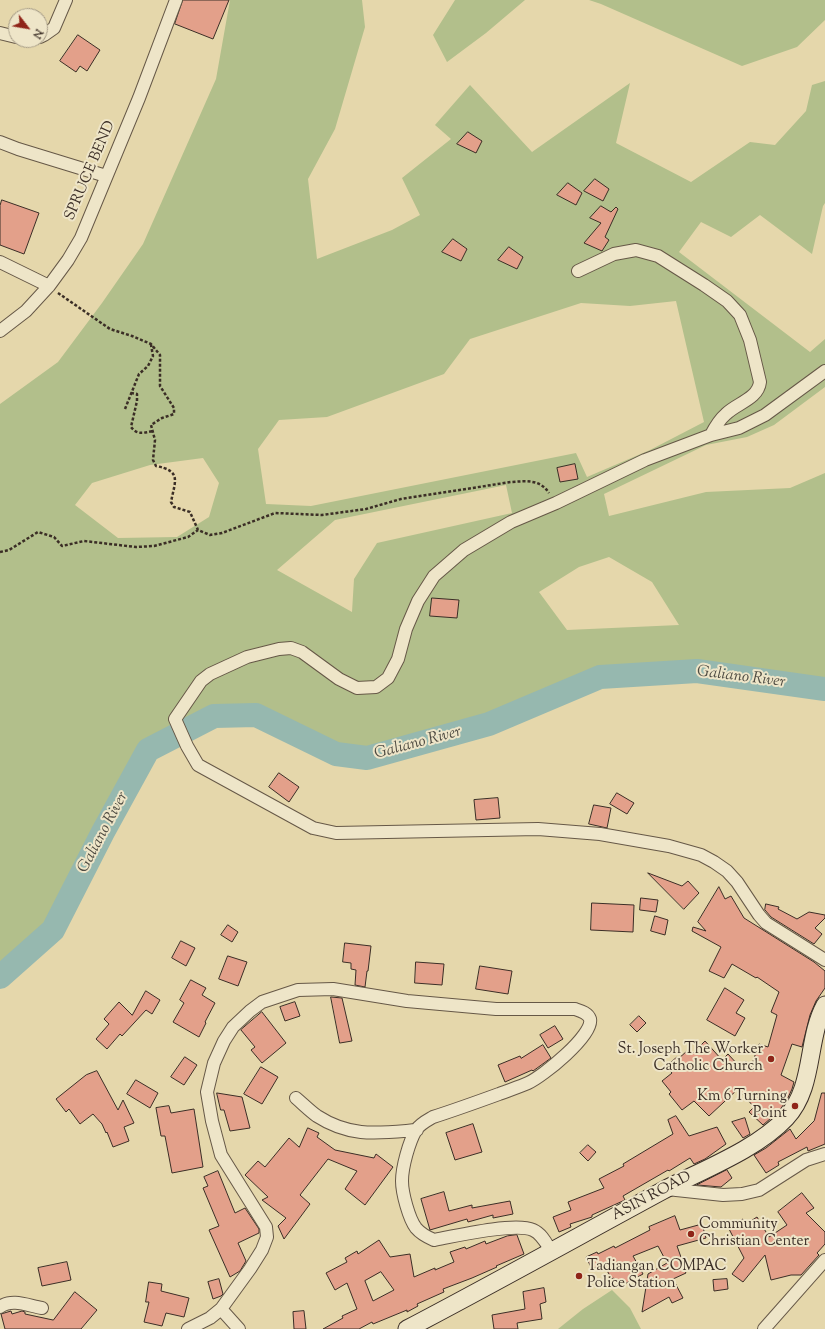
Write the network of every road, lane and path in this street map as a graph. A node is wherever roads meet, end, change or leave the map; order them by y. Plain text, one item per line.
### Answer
1 (66, 0) edge
2 (176, 0) edge
3 (48, 32) edge
4 (0, 142) edge
5 (106, 176) junction
6 (0, 262) edge
7 (578, 271) dead end
8 (49, 286) junction
9 (0, 331) edge
10 (151, 344) junction
11 (825, 371) edge
12 (131, 393) junction
13 (125, 409) dead end
14 (152, 431) junction
15 (711, 435) junction
16 (556, 503) junction
17 (198, 530) junction
18 (0, 552) edge
19 (825, 960) edge
20 (825, 1005) edge
21 (296, 1098) dead end
22 (417, 1130) junction
23 (825, 1154) edge
24 (667, 1189) junction
25 (551, 1251) junction
26 (825, 1260) edge
27 (0, 1307) edge
28 (42, 1308) dead end
29 (221, 1309) junction
30 (188, 1329) edge
31 (239, 1329) edge
32 (407, 1329) edge
33 (764, 1329) edge

1 - 3 street
2 - 5 street, SPRUCE BEND
4 - 5 street
5 - 8 street, SPRUCE BEND
6 - 8 street
7 - 15 street
8 - 9 street, SPRUCE BEND
8 - 10 path
10 - 12 path
10 - 14 path
11 - 15 street
12 - 13 path
12 - 14 path
14 - 17 path
15 - 16 street
16 - 17 path
16 - 19 street
17 - 18 path
20 - 24 main road, ASIN ROAD
21 - 22 street
22 - 25 street
22 - 29 street
23 - 24 street
24 - 25 main road, ASIN ROAD
25 - 32 main road, ASIN ROAD
26 - 33 street
27 - 28 street
29 - 30 street
29 - 31 street

